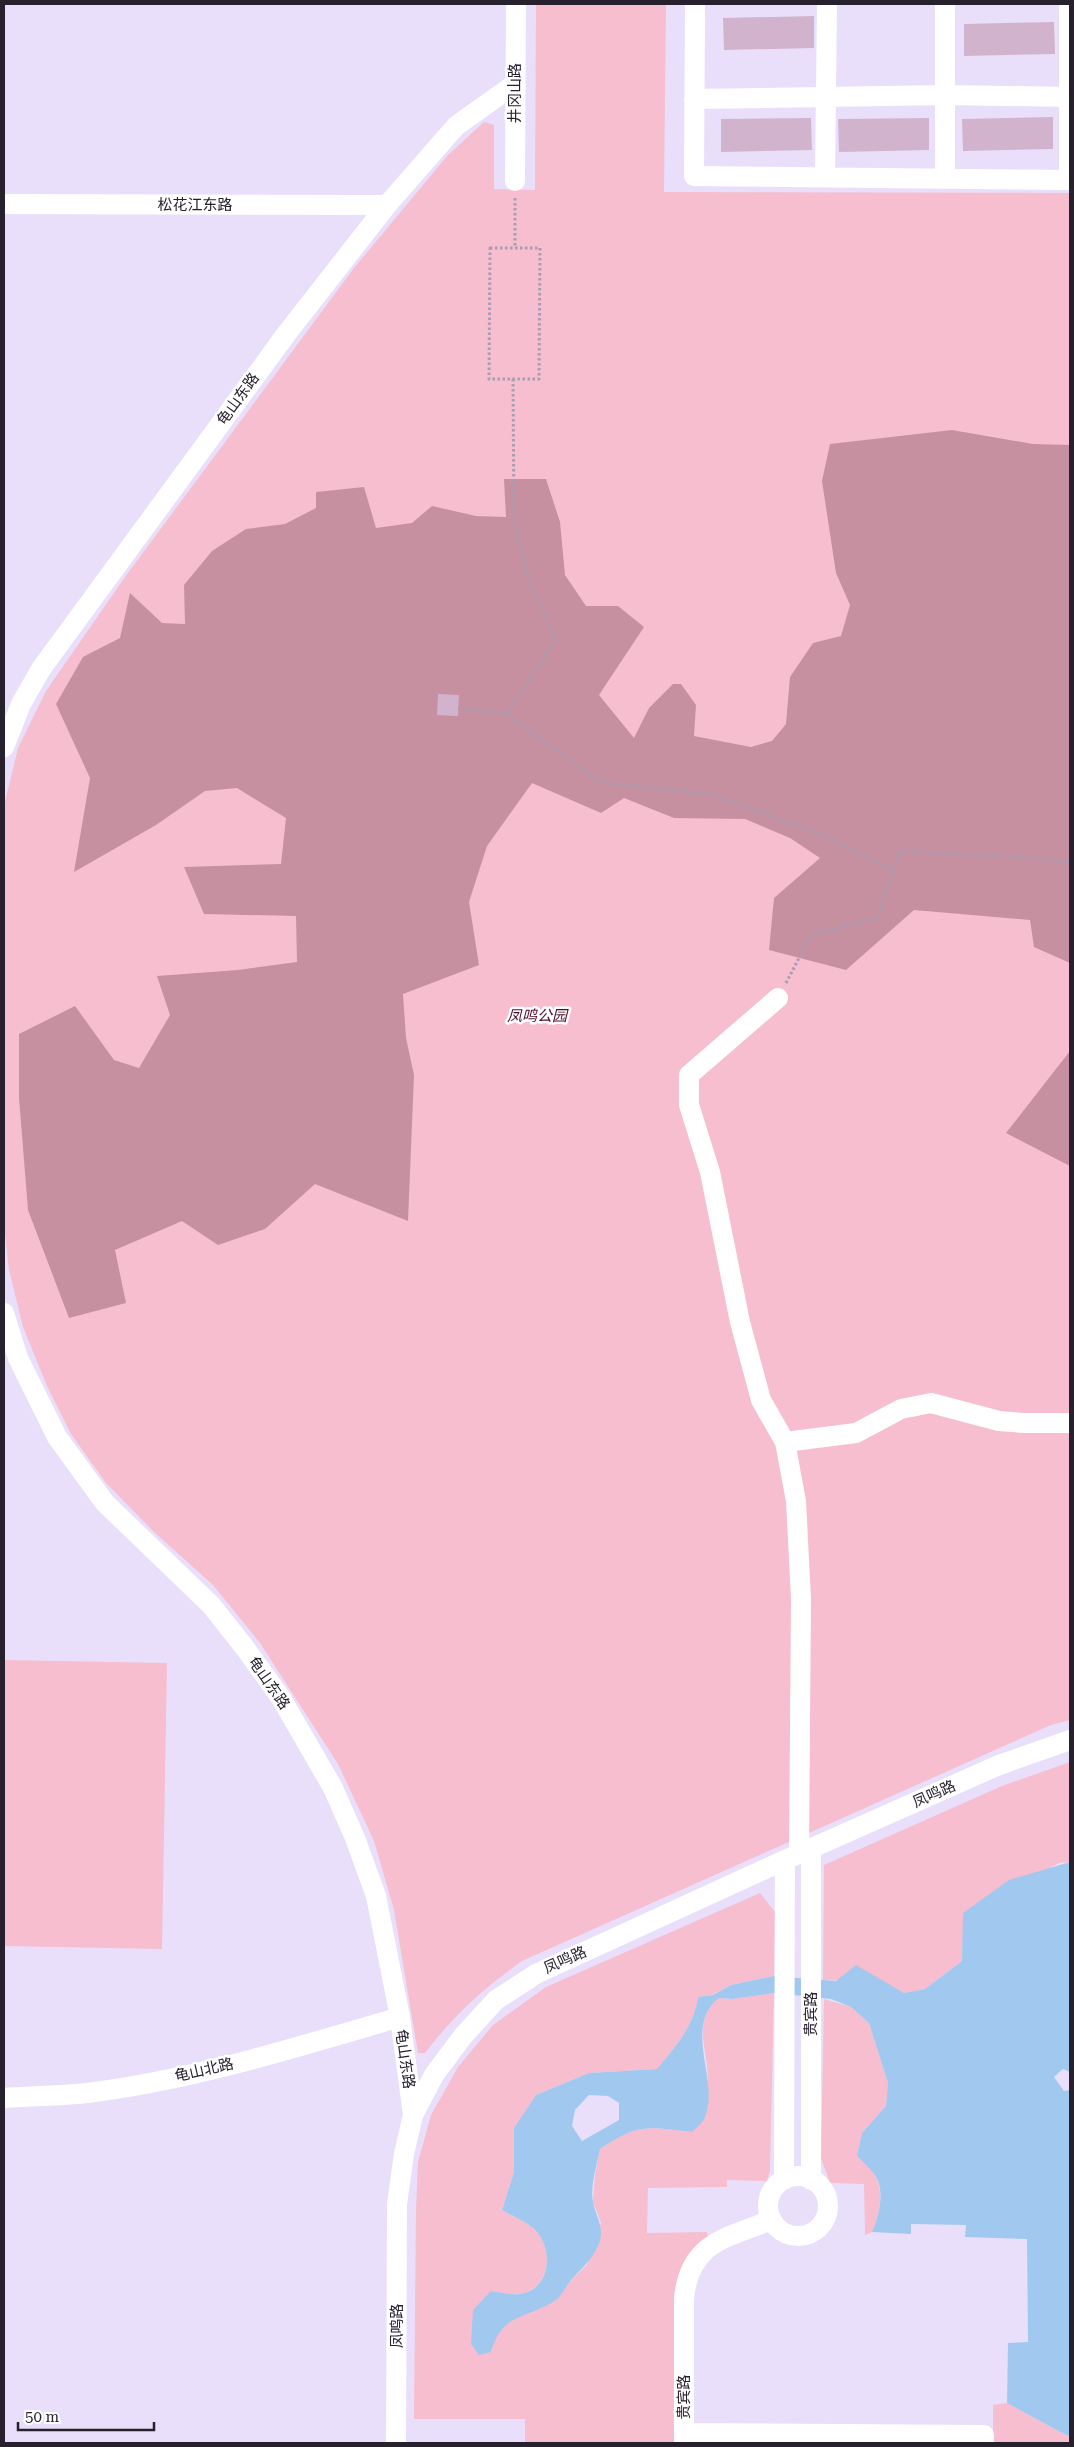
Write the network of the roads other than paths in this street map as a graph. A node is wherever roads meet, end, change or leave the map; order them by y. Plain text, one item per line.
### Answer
1 (516, 4) edge
2 (695, 4) edge
3 (827, 4) edge
4 (945, 4) edge
5 (1069, 4) edge
6 (515, 84) junction
7 (946, 95) junction
8 (1069, 97) edge
9 (694, 99) junction
10 (825, 177) junction
11 (945, 179) junction
12 (1070, 180) edge
13 (515, 182) road end
14 (4, 204) edge
15 (387, 205) junction
16 (4, 747) edge
17 (778, 998) road end
18 (4, 1313) edge
19 (1070, 1423) edge
20 (785, 1442) junction
21 (1070, 1740) edge
22 (799, 1854) junction
23 (400, 2016) junction
24 (4, 2098) edge
25 (413, 2115) junction
26 (784, 2180) junction
27 (811, 2180) junction
28 (772, 2220) junction
29 (684, 2438) edge
30 (396, 2443) edge
31 (984, 2443) edge

1 - 6 street, 井冈山路
2 - 9 street
3 - 10 street
4 - 7 street
5 - 8 street
6 - 13 street, 井冈山路
6 - 15 street, 龟山东路
7 - 8 street
7 - 9 street
7 - 11 street
8 - 12 street
9 - 10 street
10 - 11 street
11 - 12 street
14 - 15 street, 松花江东路
15 - 16 street, 龟山东路
17 - 20 street
18 - 23 street, 龟山东路
19 - 20 street
20 - 22 street
21 - 22 street, 凤鸣路
22 - 25 street, 凤鸣路
22 - 26 street, 贵宾路
22 - 27 street, 贵宾路
23 - 24 street, 龟山北路
23 - 25 street, 龟山东路
25 - 30 street, 凤鸣路
26 - 27 street
26 - 28 street
27 - 28 street
28 - 29 street, 贵宾路
29 - 31 street

